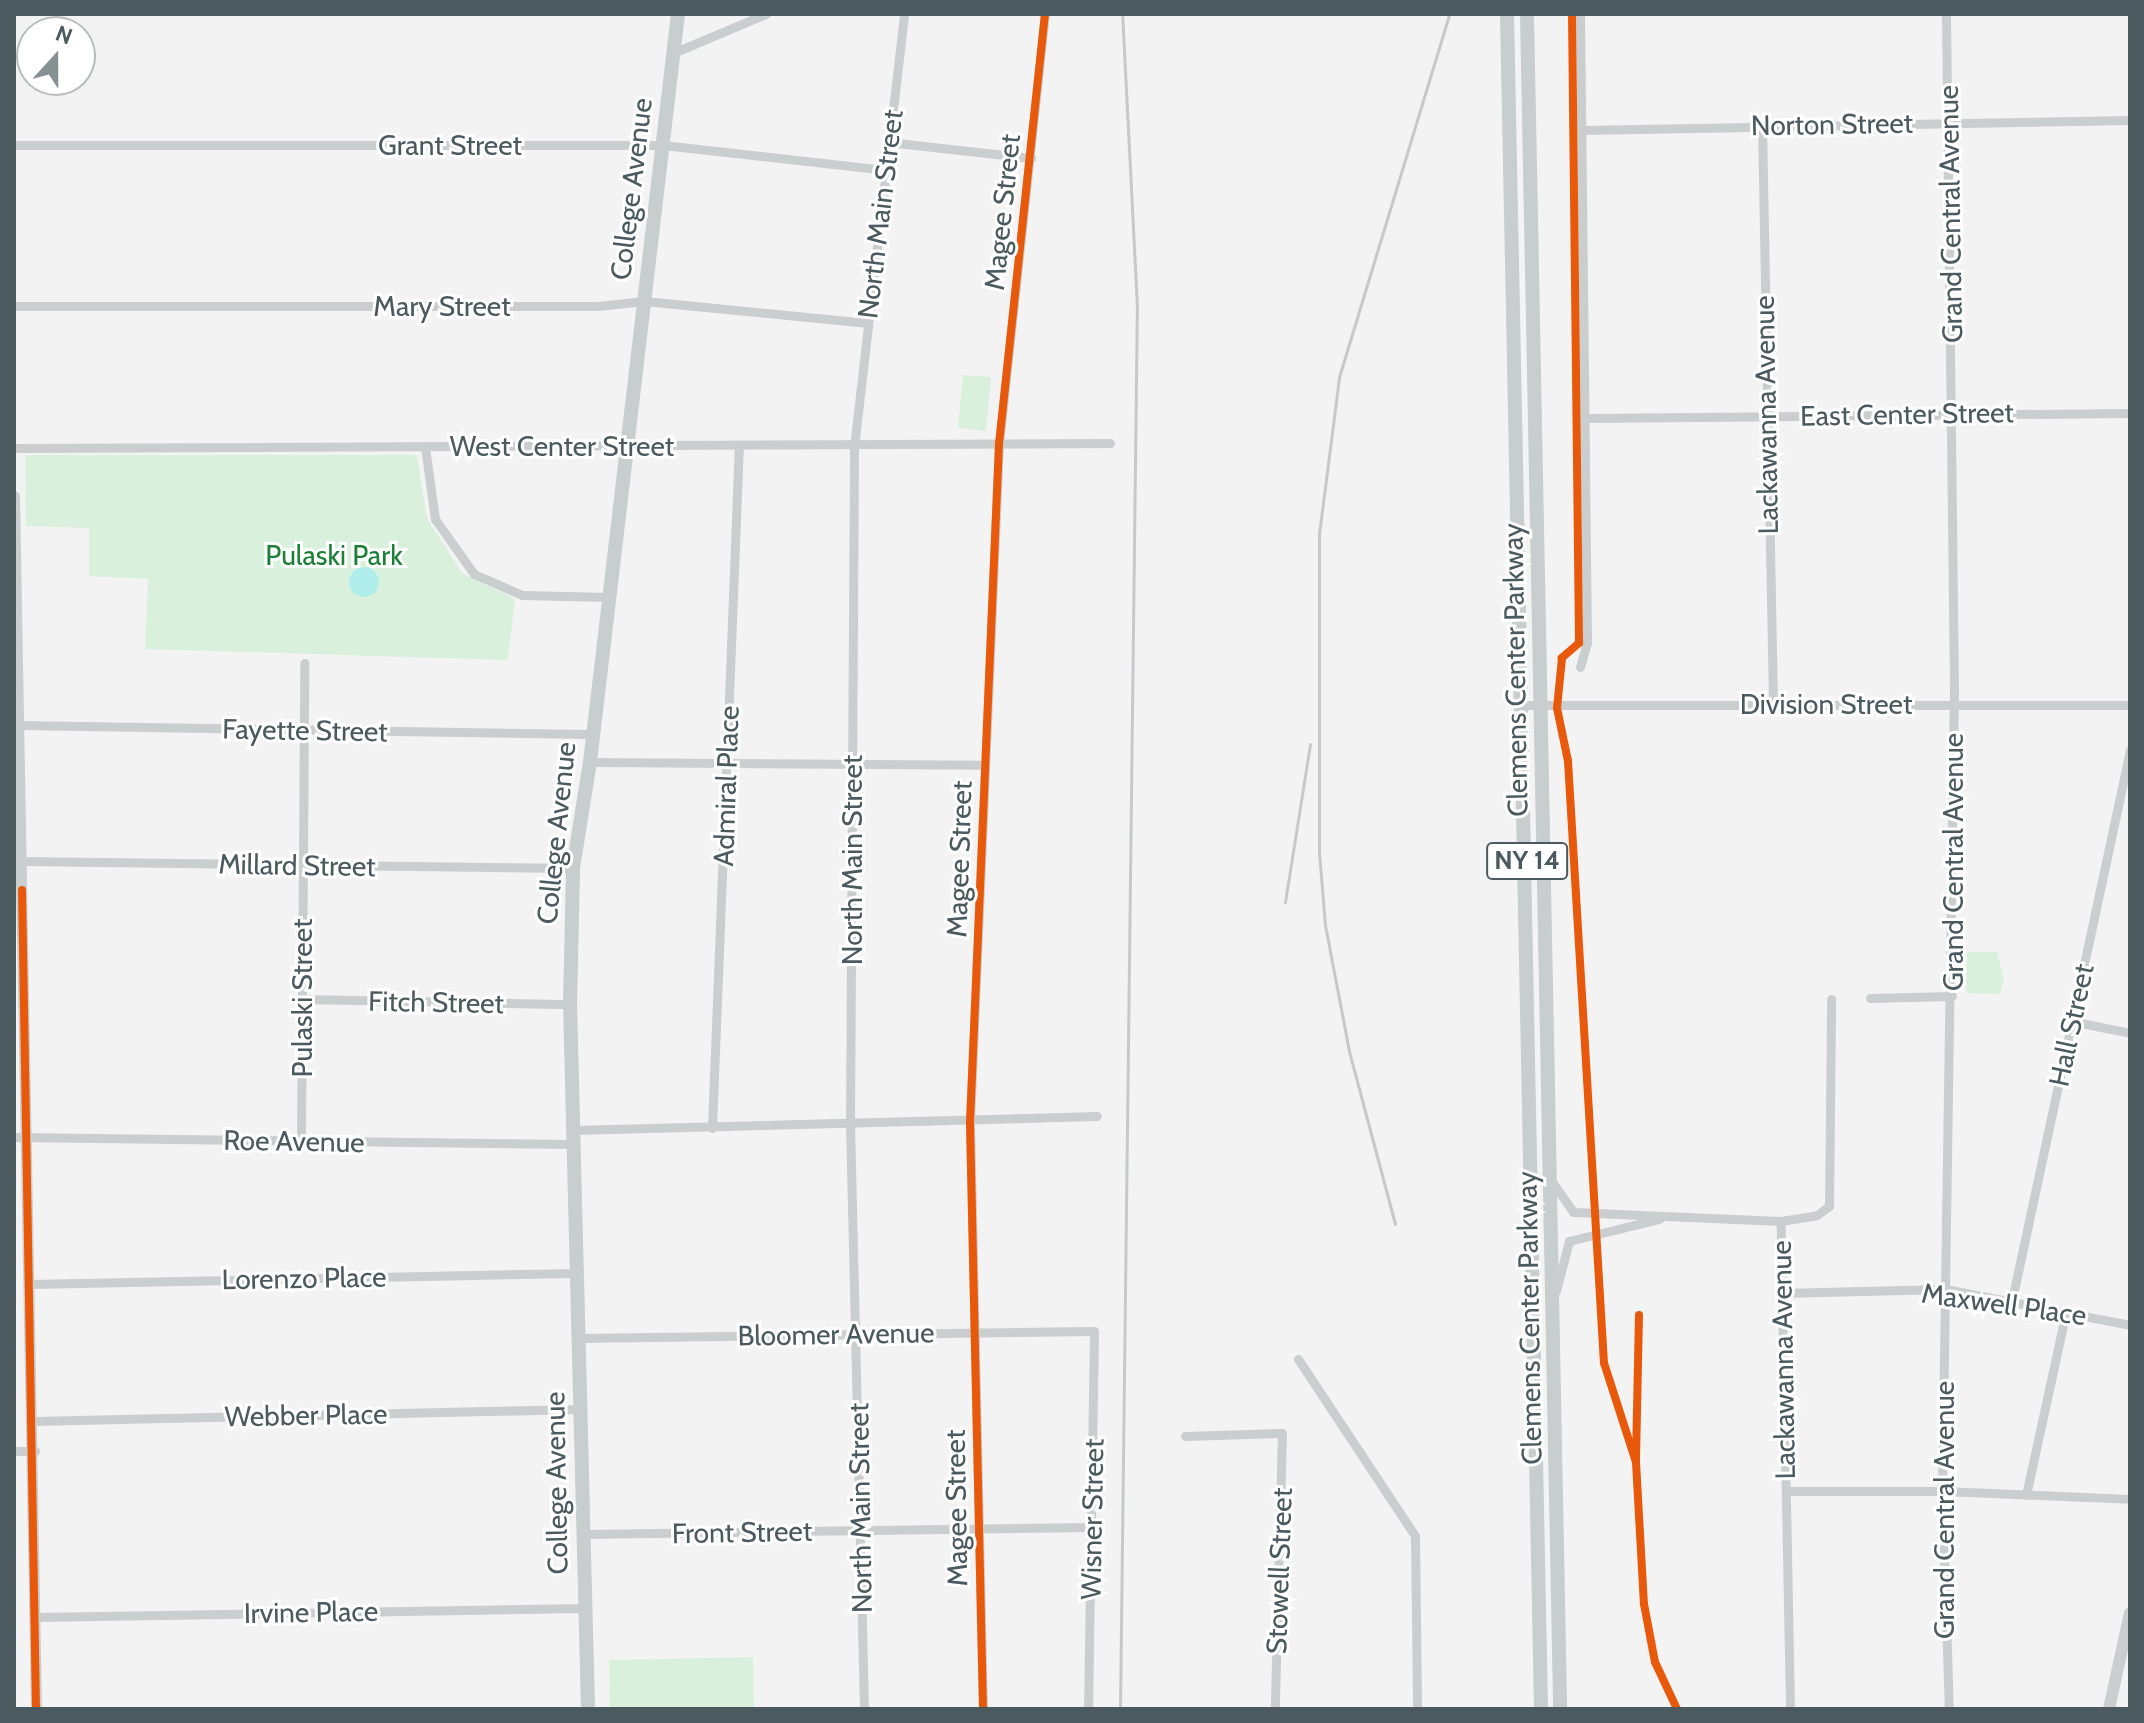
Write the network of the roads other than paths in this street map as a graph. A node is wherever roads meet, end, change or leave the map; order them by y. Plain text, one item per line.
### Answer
1 (678, 14) edge
2 (766, 14) edge
3 (904, 14) edge
4 (1045, 14) edge
5 (1507, 14) edge
6 (1527, 14) edge
7 (1580, 14) edge
8 (1946, 14) edge
9 (673, 53) junction
10 (2130, 120) edge
11 (1949, 122) junction
12 (1762, 125) junction
13 (1582, 130) junction
14 (888, 142) junction
15 (14, 145) edge
16 (663, 145) junction
17 (1031, 158) junction
18 (885, 170) junction
19 (644, 301) junction
20 (14, 306) edge
21 (868, 323) junction
22 (1954, 413) junction
23 (2130, 413) edge
24 (1765, 417) junction
25 (1587, 418) junction
26 (1110, 443) dead end
27 (999, 444) junction
28 (739, 445) junction
29 (626, 446) junction
30 (425, 447) junction
31 (854, 447) junction
32 (14, 448) edge
33 (14, 496) edge
34 (609, 597) junction
35 (16, 633) edge
36 (304, 663) dead end
37 (1580, 667) dead end
38 (1773, 704) junction
39 (1954, 704) junction
40 (1523, 705) junction
41 (2130, 705) edge
42 (1541, 707) junction
43 (19, 725) junction
44 (304, 730) junction
45 (591, 734) junction
46 (2130, 750) edge
47 (590, 762) junction
48 (728, 763) junction
49 (853, 764) junction
50 (985, 765) junction
51 (22, 861) junction
52 (303, 866) junction
53 (573, 868) junction
54 (18, 890) edge
55 (1952, 996) junction
56 (1870, 998) dead end
57 (302, 999) junction
58 (1831, 999) dead end
59 (570, 1004) junction
60 (2071, 1021) junction
61 (2130, 1033) edge
62 (1097, 1116) dead end
63 (970, 1122) junction
64 (850, 1125) junction
65 (712, 1128) junction
66 (14, 1137) edge
67 (574, 1137) junction
68 (29, 1138) junction
69 (301, 1141) junction
70 (1552, 1180) junction
71 (1662, 1218) junction
72 (1781, 1221) junction
73 (576, 1273) junction
74 (31, 1284) junction
75 (1945, 1289) junction
76 (1781, 1293) junction
77 (1555, 1298) junction
78 (2012, 1300) junction
79 (2066, 1311) junction
80 (2130, 1325) edge
81 (1094, 1331) joint
82 (974, 1332) junction
83 (855, 1334) junction
84 (578, 1338) junction
85 (1298, 1359) dead end
86 (581, 1409) junction
87 (32, 1421) junction
88 (1185, 1436) dead end
89 (14, 1451) edge
90 (35, 1451) junction
91 (1786, 1491) junction
92 (1942, 1491) junction
93 (2026, 1495) junction
94 (2130, 1499) edge
95 (1093, 1527) junction
96 (979, 1528) junction
97 (860, 1530) junction
98 (583, 1534) junction
99 (585, 1608) junction
100 (2130, 1613) edge
101 (37, 1617) junction
102 (1088, 1707) dead end
103 (36, 1709) edge
104 (588, 1709) edge
105 (864, 1709) edge
106 (983, 1709) edge
107 (1275, 1709) edge
108 (1417, 1709) edge
109 (1541, 1709) edge
110 (1560, 1709) edge
111 (1790, 1709) edge
112 (1949, 1709) edge
113 (2109, 1709) edge

1 - 9 main road, College Avenue
2 - 9 street
3 - 14 street, North Main Street
4 - 17 street, Magee Street
5 - 40 main road, Clemens Center Parkway / NY 14
6 - 42 main road, Clemens Center Parkway / NY 14
7 - 13 street
8 - 11 street, Grand Central Avenue
9 - 16 main road, College Avenue
10 - 11 street, Norton Street
11 - 12 street, Norton Street
11 - 22 street, Grand Central Avenue
12 - 13 street, Norton Street
12 - 24 street, Lackawanna Avenue
13 - 25 street
14 - 17 street
14 - 18 street, North Main Street
15 - 16 street, Grant Street
16 - 18 street, Grant Street
16 - 19 main road, College Avenue
17 - 27 street, Magee Street
18 - 21 street, North Main Street
19 - 20 street, Mary Street
19 - 21 street, Mary Street
19 - 29 main road, College Avenue
21 - 31 street, North Main Street
22 - 23 street, East Center Street
22 - 24 street, East Center Street
22 - 39 street, Grand Central Avenue
24 - 25 street, East Center Street
24 - 38 street, Lackawanna Avenue
25 - 37 street
26 - 27 street, West Center Street
27 - 31 street, West Center Street
27 - 50 street, Magee Street
28 - 29 street, West Center Street
28 - 31 street, West Center Street
28 - 48 street, Admiral Place
29 - 30 street, West Center Street
29 - 34 main road, College Avenue
30 - 32 street, West Center Street
30 - 34 street
31 - 49 street, North Main Street
33 - 35 street
34 - 45 main road, College Avenue
35 - 43 street
36 - 44 street, Pulaski Street
38 - 39 street, Division Street
38 - 42 street, Division Street
39 - 41 street, Division Street
39 - 55 street, Grand Central Avenue
40 - 42 street, Division Street
40 - 109 main road, Clemens Center Parkway / NY 14
42 - 70 main road, Clemens Center Parkway / NY 14
43 - 44 street, Fayette Street
43 - 51 street
44 - 45 street, Fayette Street
44 - 52 street, Pulaski Street
45 - 47 main road, College Avenue
46 - 60 street, Hall Street
47 - 48 street
47 - 53 main road, College Avenue
48 - 49 street
48 - 65 street, Admiral Place
49 - 50 street
49 - 64 street, North Main Street
50 - 63 street, Magee Street
51 - 52 street, Millard Street
51 - 54 street
52 - 53 street, Millard Street
52 - 57 street, Pulaski Street
53 - 59 main road, College Avenue
54 - 68 street
55 - 56 street
55 - 75 street, Grand Central Avenue
57 - 59 street, Fitch Street
57 - 69 street, Pulaski Street
58 - 72 street, Lackawanna Avenue
59 - 67 main road, College Avenue
60 - 61 street
60 - 78 street, Hall Street
62 - 63 street, Roe Avenue
63 - 64 street, Roe Avenue
63 - 82 street, Magee Street
64 - 65 street, Roe Avenue
64 - 83 street, North Main Street
65 - 67 street, Roe Avenue
66 - 68 street, Roe Avenue
67 - 69 street, Roe Avenue
67 - 73 main road, College Avenue
68 - 69 street, Roe Avenue
68 - 74 street
70 - 71 street
70 - 77 main road, Clemens Center Parkway / NY 14
71 - 72 street
71 - 77 street
72 - 76 street, Lackawanna Avenue
73 - 74 street, Lorenzo Place
73 - 84 main road, College Avenue
74 - 87 street
75 - 76 street, Maxwell Place
75 - 78 street, Maxwell Place
75 - 92 street, Grand Central Avenue
76 - 91 street, Lackawanna Avenue
77 - 110 main road, Clemens Center Parkway / NY 14
78 - 79 street, Maxwell Place
79 - 80 street, Maxwell Place
79 - 93 street
81 - 82 street, Bloomer Avenue
81 - 95 street, Wisner Street
82 - 83 street, Bloomer Avenue
82 - 96 street, Magee Street
83 - 84 street, Bloomer Avenue
83 - 97 street, North Main Street
84 - 86 main road, College Avenue
85 - 108 street
86 - 87 street, Webber Place
86 - 98 main road, College Avenue
87 - 90 street
88 - 107 street, Stowell Street
89 - 90 street
90 - 101 street
91 - 92 street
91 - 111 street, Lackawanna Avenue
92 - 93 street
92 - 112 street, Grand Central Avenue
93 - 94 street
95 - 96 street, Front Street
95 - 102 street, Wisner Street
96 - 97 street, Front Street
96 - 106 street, Magee Street
97 - 98 street, Front Street
97 - 105 street, North Main Street
98 - 99 main road, College Avenue
99 - 101 street, Irvine Place
99 - 104 main road, College Avenue
100 - 113 main road
101 - 103 street

